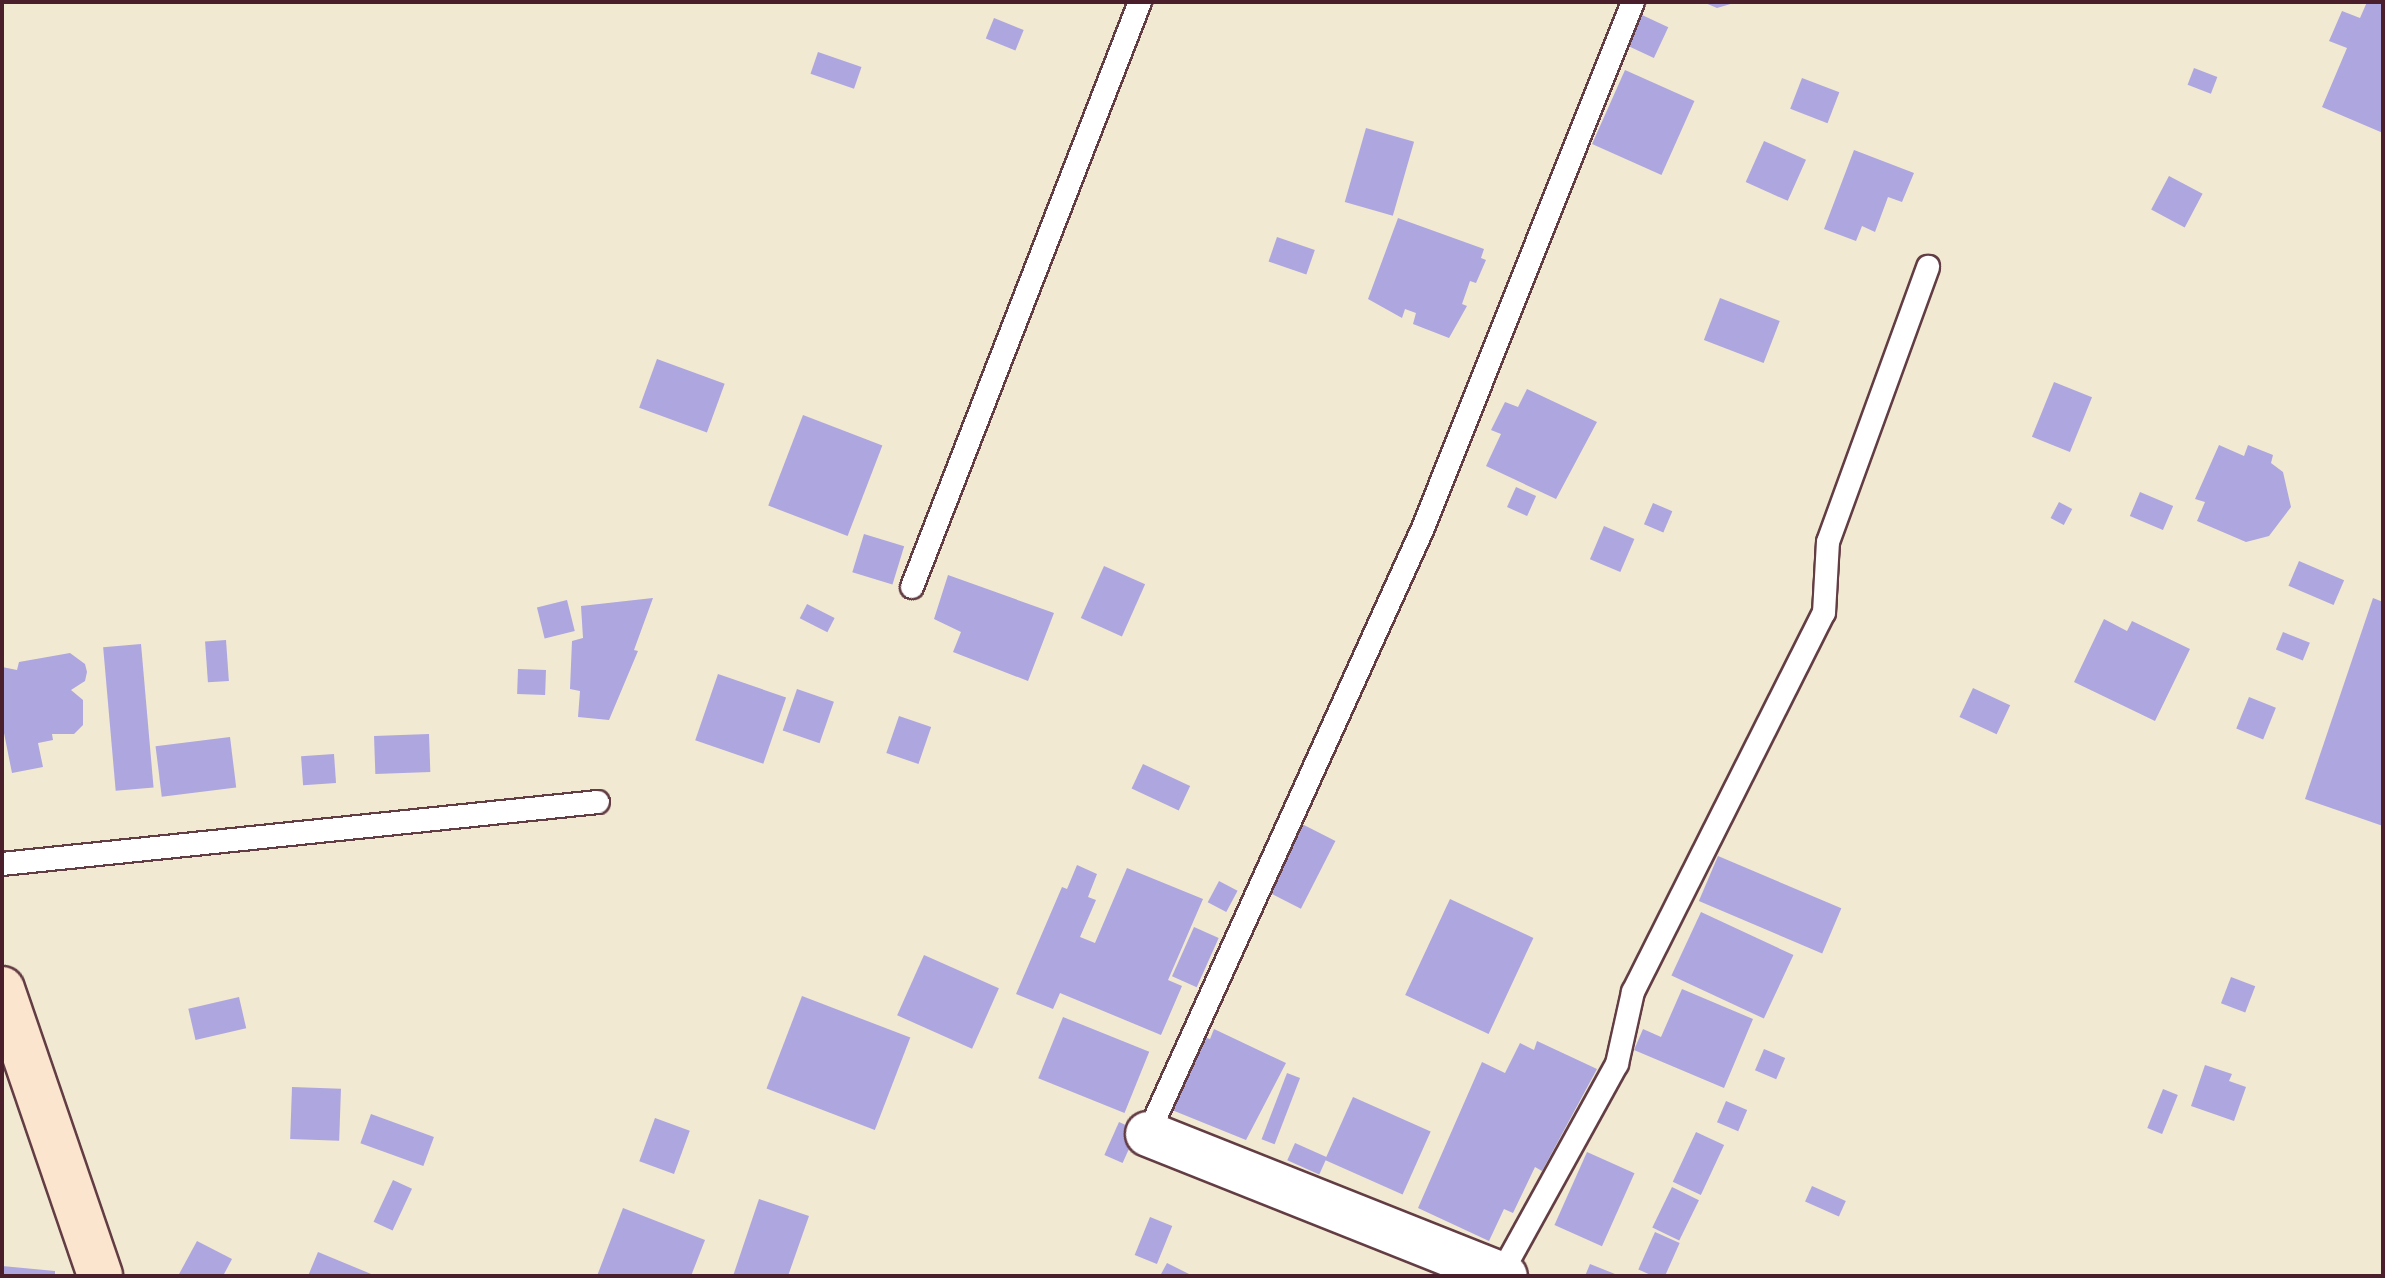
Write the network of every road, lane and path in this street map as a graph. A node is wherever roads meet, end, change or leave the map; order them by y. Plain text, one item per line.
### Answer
1 (1140, 2) edge
2 (1633, 2) edge
3 (1928, 267) dead end
4 (912, 587) dead end
5 (598, 802) dead end
6 (2, 864) edge
7 (2, 989) edge
8 (1148, 1134) joint
9 (1503, 1275) edge
10 (100, 1276) edge

1 - 4 lane
2 - 8 lane
3 - 9 lane
5 - 6 lane
7 - 10 street
8 - 9 street

